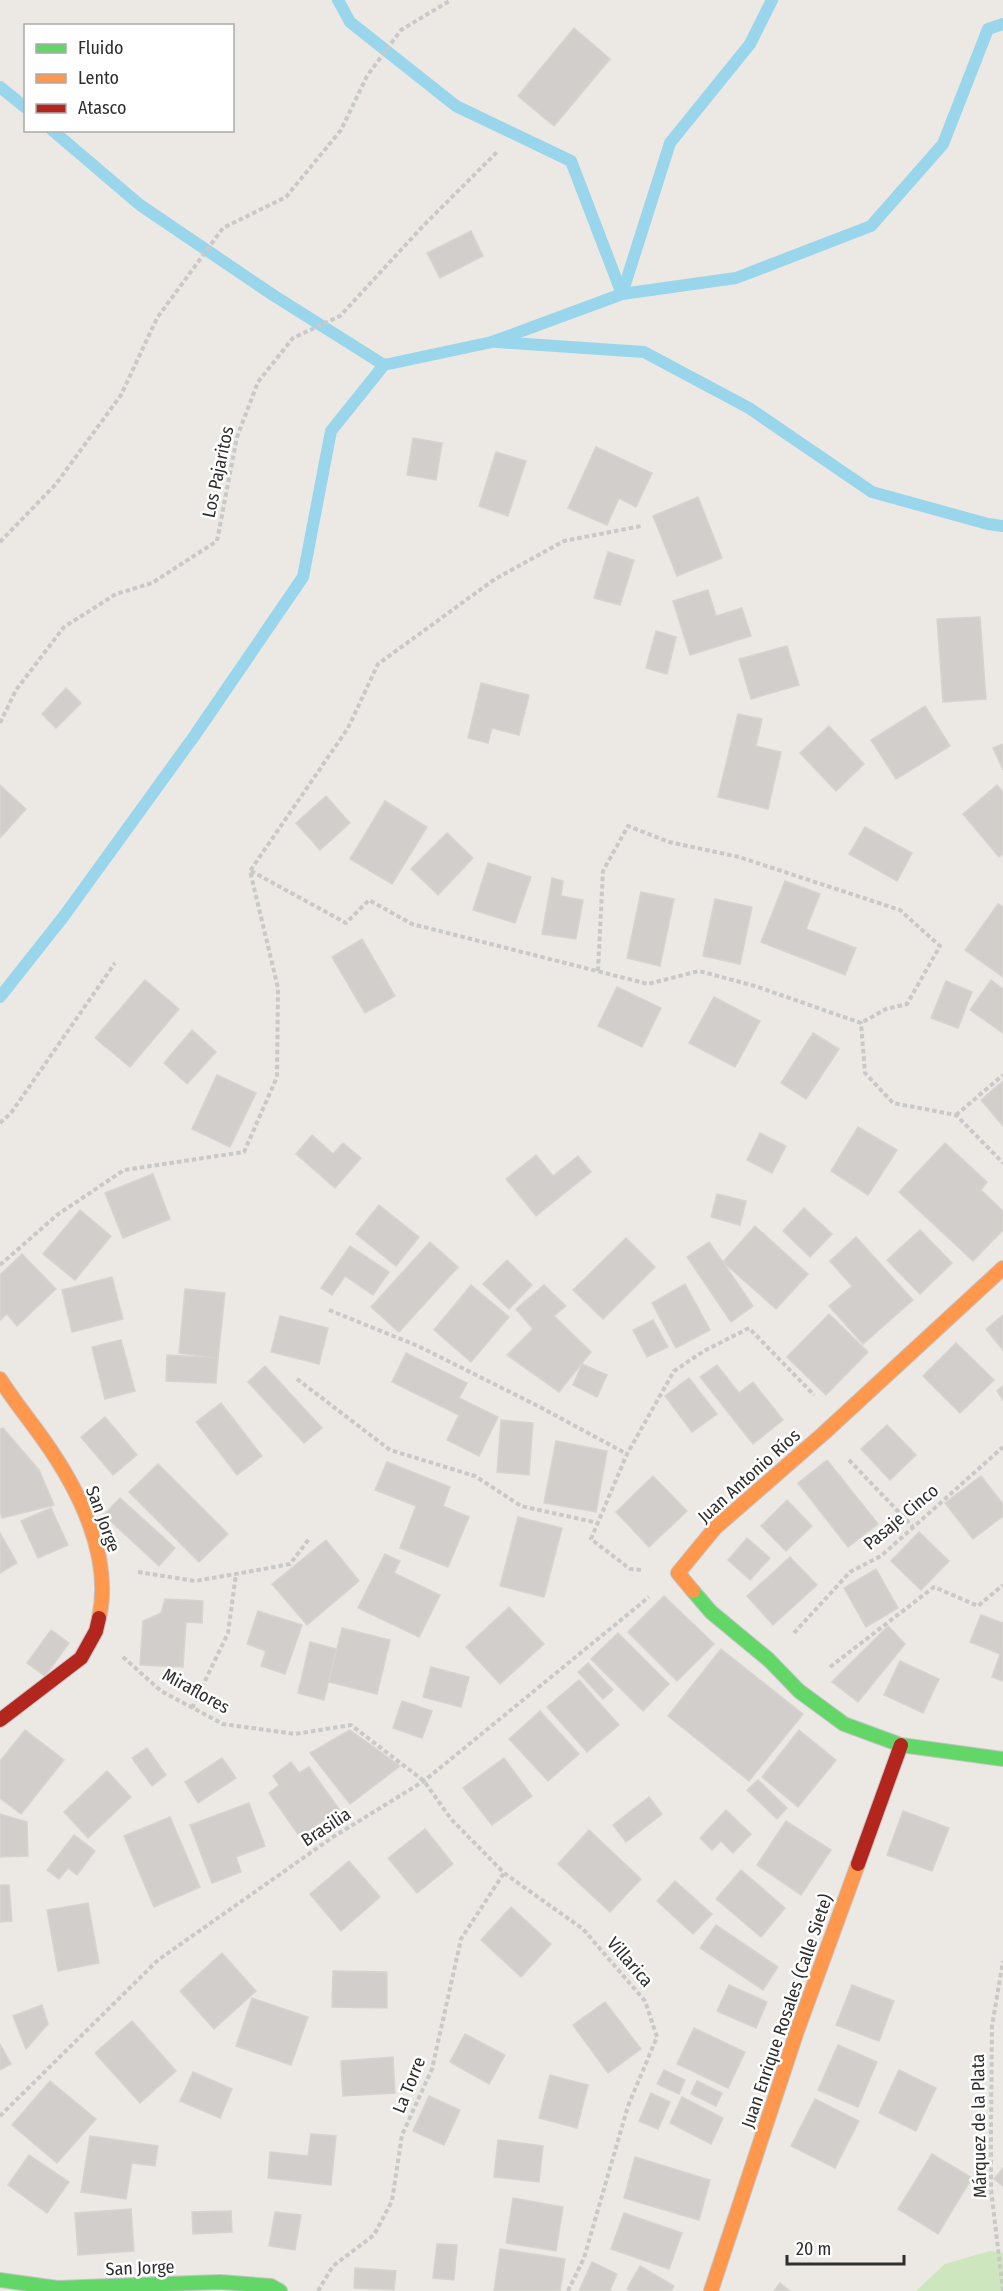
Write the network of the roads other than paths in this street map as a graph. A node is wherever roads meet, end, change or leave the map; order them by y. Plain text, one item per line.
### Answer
1 (1003, 1268) edge
2 (0, 1379) edge
3 (0, 1720) edge
4 (902, 1745) junction
5 (1003, 1759) edge
6 (0, 2280) edge
7 (280, 2291) edge
8 (711, 2291) edge

1 - 4 street, Juan Antonio Ríos
2 - 3 street, San Jorge
4 - 5 street
4 - 8 street, Juan Enrique Rosales (Calle Siete)
6 - 7 street, San Jorge

